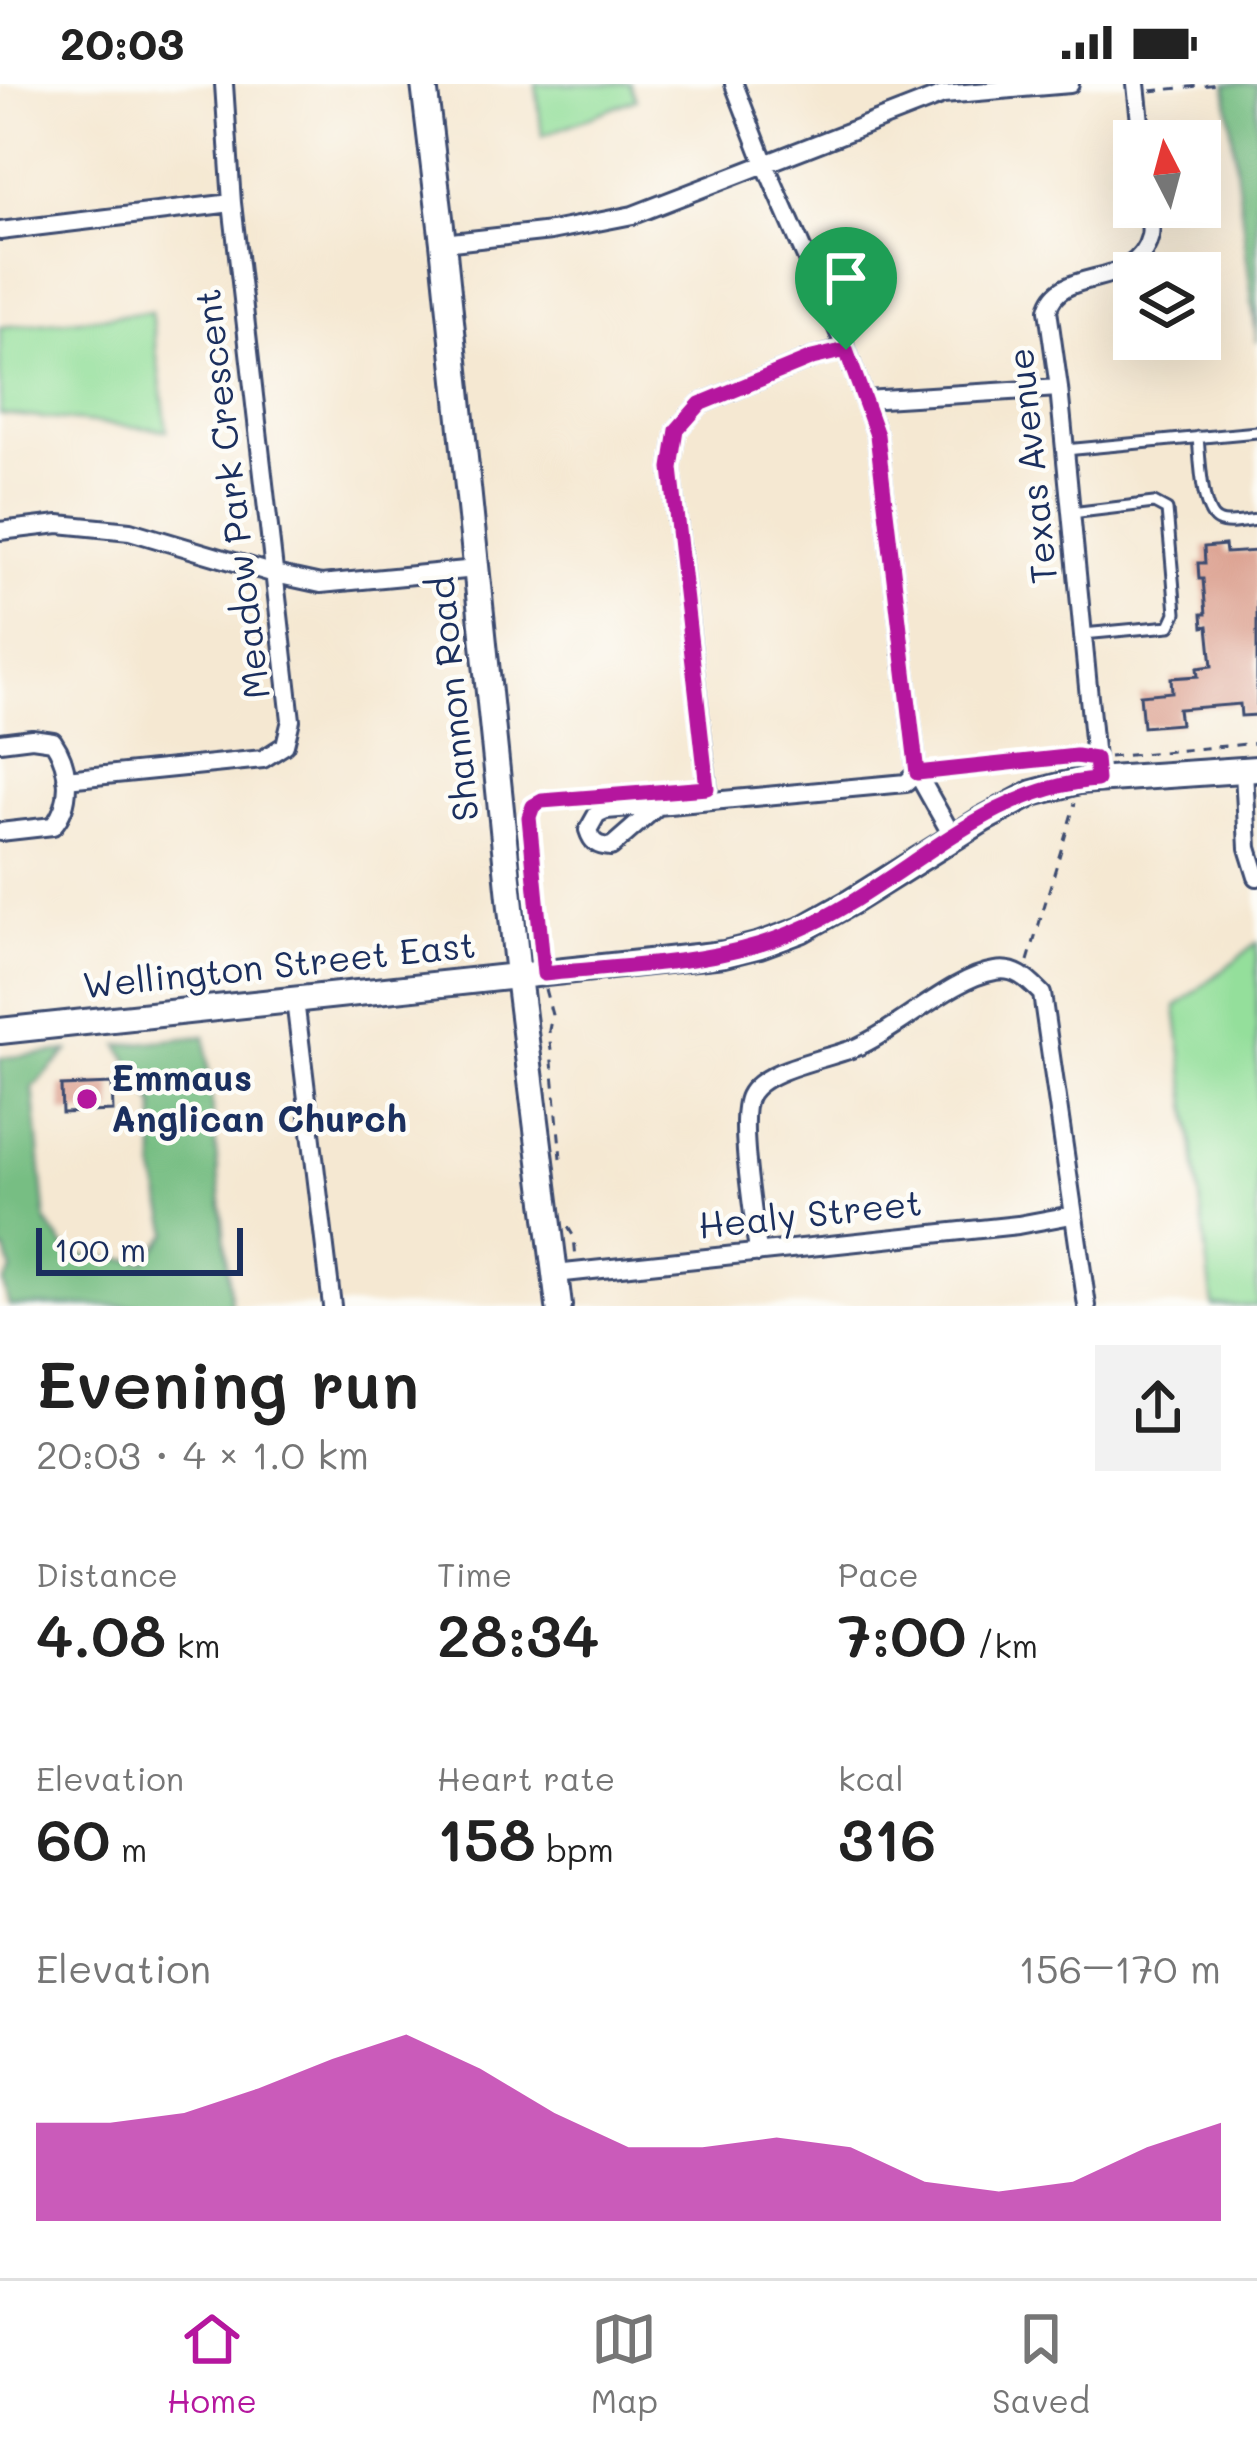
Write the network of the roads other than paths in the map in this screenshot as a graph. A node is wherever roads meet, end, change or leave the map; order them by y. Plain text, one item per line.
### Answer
1 (224, 84) edge
2 (424, 84) edge
3 (734, 84) edge
4 (1070, 84) edge
5 (1136, 88) edge
6 (943, 89) edge
7 (1140, 120) edge
8 (766, 164) junction
9 (232, 203) junction
10 (1150, 228) edge
11 (0, 231) edge
12 (443, 243) junction
13 (846, 350) junction
14 (1059, 388) junction
15 (865, 400) junction
16 (1257, 432) edge
17 (1198, 437) junction
18 (1065, 450) junction
19 (1071, 513) junction
20 (1257, 520) edge
21 (0, 531) edge
22 (476, 569) junction
23 (274, 574) junction
24 (1083, 634) junction
25 (0, 742) edge
26 (1096, 770) junction
27 (1250, 770) edge
28 (917, 773) junction
29 (66, 779) junction
30 (709, 800) junction
31 (658, 806) dead end
32 (0, 832) edge
33 (953, 837) junction
34 (1257, 878) edge
35 (531, 975) junction
36 (295, 1000) junction
37 (0, 1031) edge
38 (1072, 1215) junction
39 (758, 1253) junction
40 (566, 1273) junction
41 (332, 1306) edge
42 (559, 1306) edge
43 (1087, 1306) edge

1 - 9 street, Meadow Park Crescent
2 - 12 main road, Shannon Road
3 - 8 street
4 - 6 street
5 - 7 street
6 - 8 street
8 - 12 street
8 - 13 street
9 - 11 street
9 - 23 street, Meadow Park Crescent
10 - 14 street, Texas Avenue
12 - 22 main road, Shannon Road
13 - 15 street
13 - 30 street
14 - 15 street
14 - 18 street, Texas Avenue
15 - 28 street
16 - 17 lane
17 - 18 lane
17 - 20 lane
18 - 19 street, Texas Avenue
19 - 24 street, Texas Avenue
19 - 24 lane
21 - 23 street
22 - 23 street
22 - 35 main road, Shannon Road
23 - 29 street, Meadow Park Crescent
24 - 26 street, Texas Avenue
25 - 29 street
26 - 27 main road, Wellington Street East
26 - 33 main road, Wellington Street East
27 - 34 street
28 - 30 street
28 - 33 street
29 - 32 street
30 - 31 street
33 - 35 main road, Wellington Street East
35 - 36 main road, Wellington Street East
35 - 40 main road, Shannon Road
36 - 37 main road, Wellington Street East
36 - 41 street
38 - 39 street, Healy Street
38 - 39 street
38 - 43 street
39 - 40 street, Healy Street
40 - 42 main road, Shannon Road

